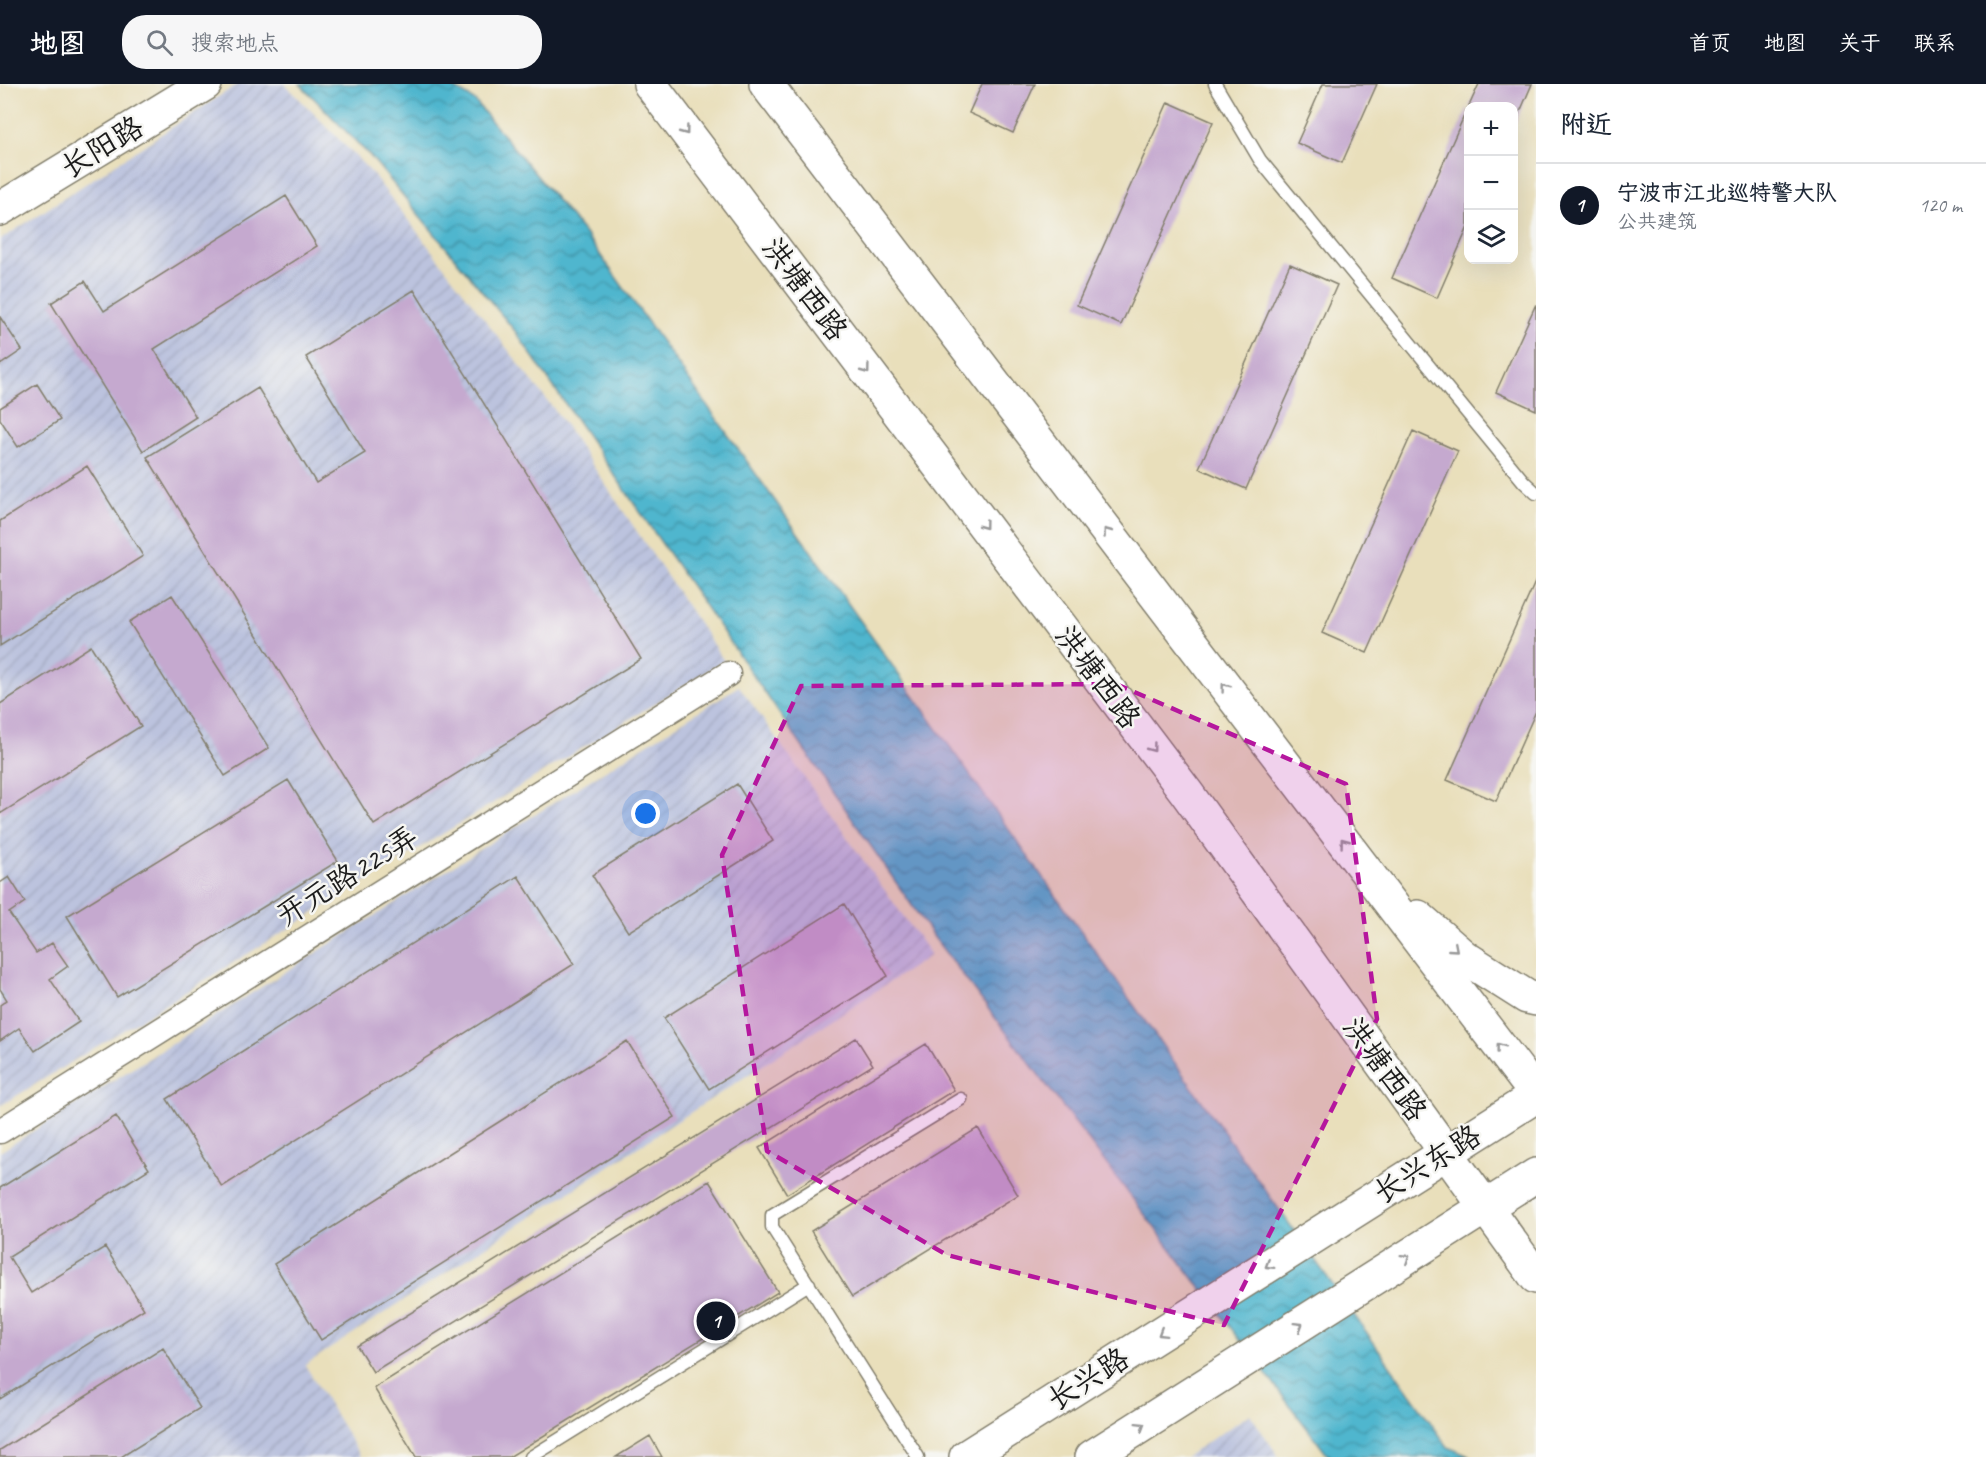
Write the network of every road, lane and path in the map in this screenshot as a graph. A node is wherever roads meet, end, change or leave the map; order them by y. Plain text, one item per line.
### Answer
1 (205, 84) edge
2 (766, 84) edge
3 (1215, 84) edge
4 (652, 90) edge
5 (0, 209) edge
6 (1536, 493) edge
7 (728, 674) dead end
8 (1363, 868) junction
9 (1536, 999) edge
10 (1536, 1095) edge
11 (961, 1099) dead end
12 (0, 1131) edge
13 (1445, 1153) junction
14 (1536, 1175) edge
15 (1484, 1208) junction
16 (1536, 1277) edge
17 (809, 1284) junction
18 (1211, 1301) joint
19 (531, 1457) edge
20 (918, 1457) edge
21 (966, 1457) edge
22 (1092, 1457) edge

1 - 5 main road, 长阳路
8 -> 2 main road
3 - 6 lane
4 -> 13 main road, 洪塘西路
7 - 12 street, 开元路225弄
8 -> 9 main road
10 -> 8 main road
10 - 13 main road, 长兴东路
11 - 17 lane
13 - 15 main road, 洪塘西路
13 -> 18 main road, 长兴东路
14 - 15 main road
15 - 16 main road, 洪塘西路
22 -> 15 main road
17 - 19 lane
17 - 20 lane
18 -> 21 main road, 长兴路

